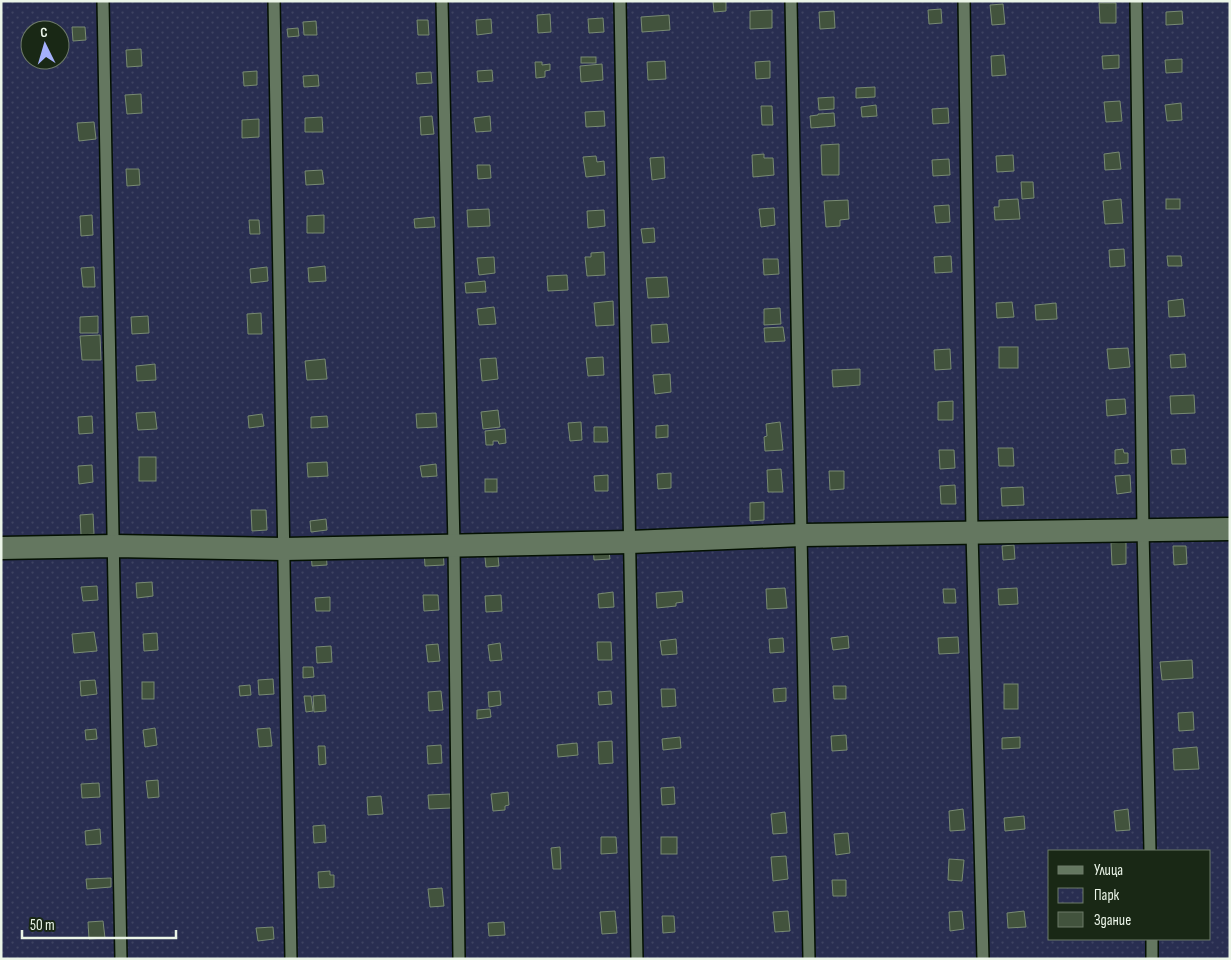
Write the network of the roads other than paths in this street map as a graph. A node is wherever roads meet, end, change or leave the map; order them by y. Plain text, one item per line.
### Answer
1 (103, 1) edge
2 (274, 1) edge
3 (442, 1) edge
4 (620, 1) edge
5 (791, 1) edge
6 (964, 1) edge
7 (1136, 1) edge
8 (1230, 528) edge
9 (1143, 530) junction
10 (972, 532) junction
11 (802, 535) junction
12 (630, 542) junction
13 (114, 546) junction
14 (454, 546) junction
15 (1, 548) edge
16 (284, 549) junction
17 (1150, 850) edge
18 (1152, 940) edge
19 (121, 959) edge
20 (291, 959) edge
21 (459, 959) edge
22 (637, 959) edge
23 (808, 959) edge
24 (983, 959) edge
25 (1152, 959) edge

1 - 13 lane
2 - 16 lane
3 - 14 lane
4 - 12 lane
5 - 11 lane
6 - 10 lane
7 - 9 lane
8 - 9 street
9 - 10 street
9 - 17 lane
10 - 11 street
10 - 24 lane
11 - 12 street
11 - 23 lane
12 - 14 street
12 - 22 lane
13 - 15 street
13 - 16 street
13 - 19 lane
14 - 16 street
14 - 21 lane
16 - 20 lane
18 - 25 lane

